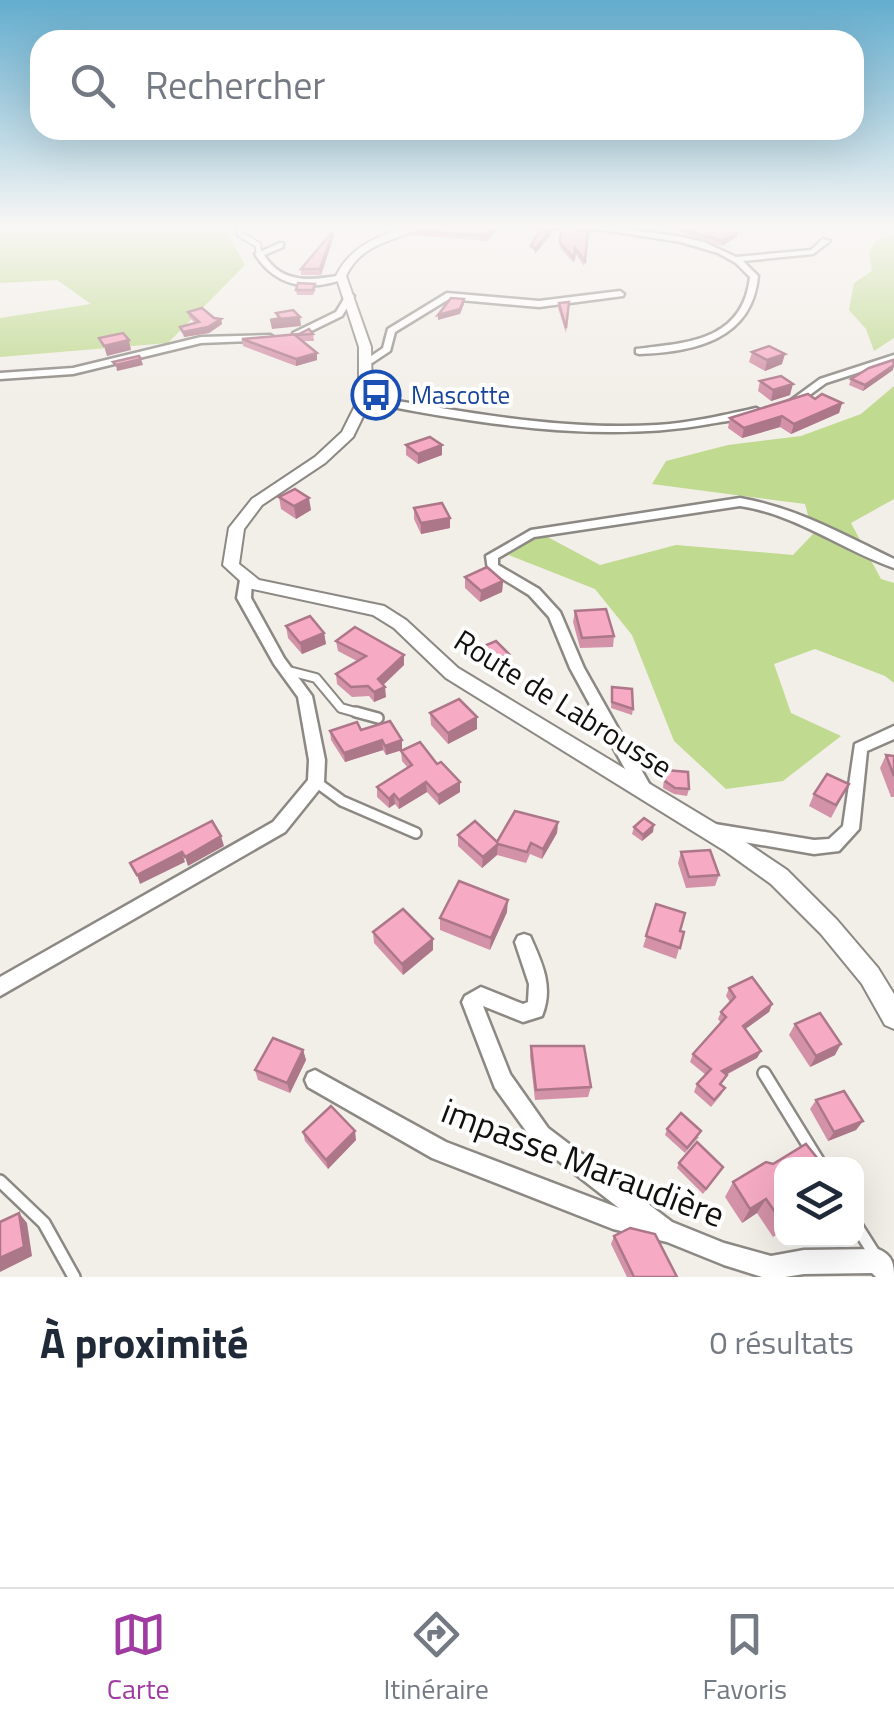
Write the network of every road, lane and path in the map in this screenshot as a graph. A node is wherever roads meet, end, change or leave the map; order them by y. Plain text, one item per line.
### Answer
1 (345, 286) edge
2 (753, 286) edge
3 (620, 294) dead end
4 (350, 296) junction
5 (638, 352) dead end
6 (894, 358) edge
7 (369, 360) junction
8 (0, 376) edge
9 (366, 399) junction
10 (894, 564) edge
11 (246, 580) junction
12 (286, 670) junction
13 (378, 718) dead end
14 (894, 732) edge
15 (316, 782) junction
16 (643, 787) junction
17 (709, 830) junction
18 (416, 833) dead end
19 (524, 942) dead end
20 (0, 987) edge
21 (894, 1018) edge
22 (764, 1073) dead end
23 (314, 1080) dead end
24 (816, 1157) edge
25 (0, 1181) edge
26 (667, 1231) junction
27 (864, 1238) edge
28 (884, 1269) edge
29 (74, 1277) edge

1 - 4 street
2 - 5 street
3 - 7 street
4 - 7 street
4 - 8 street
6 - 9 street
7 - 9 street
9 - 11 street
10 - 16 street
11 - 12 street
11 - 16 street, Route de Labrousse
12 - 13 lane
12 - 15 street
14 - 17 street
15 - 18 lane
15 - 20 street
16 - 17 street, Route de Labrousse
17 - 21 street, Route de Labrousse
19 - 26 street
22 - 24 lane
23 - 26 street, impasse Maraudière
25 - 29 lane
26 - 28 street, impasse Maraudière
27 - 28 lane

